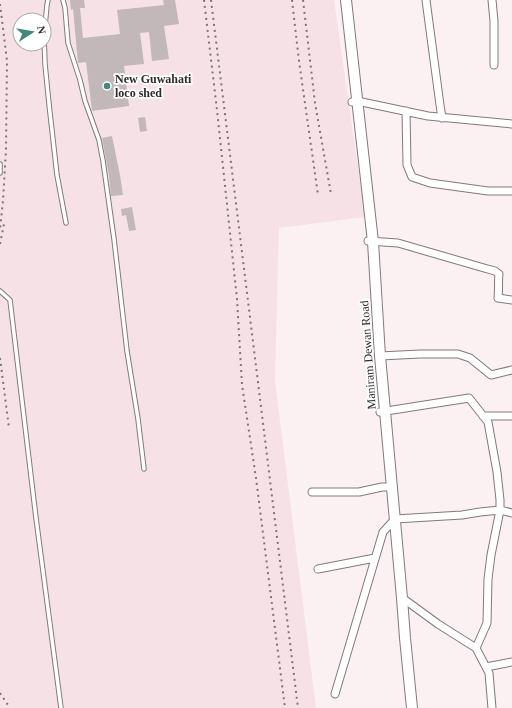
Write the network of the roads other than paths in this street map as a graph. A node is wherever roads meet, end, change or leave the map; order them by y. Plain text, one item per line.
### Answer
1 (48, 0) edge
2 (62, 0) edge
3 (341, 0) edge
4 (346, 0) edge
5 (426, 0) edge
6 (492, 0) edge
7 (494, 66) dead end
8 (355, 102) junction
9 (406, 111) junction
10 (442, 118) junction
11 (512, 124) edge
12 (0, 164) edge
13 (0, 173) edge
14 (512, 191) edge
15 (66, 223) dead end
16 (370, 241) junction
17 (374, 286) junction
18 (0, 291) edge
19 (512, 300) edge
20 (380, 356) junction
21 (512, 370) edge
22 (383, 411) junction
23 (484, 416) junction
24 (512, 416) edge
25 (144, 469) dead end
26 (390, 487) junction
27 (312, 492) dead end
28 (500, 510) junction
29 (512, 513) edge
30 (393, 522) junction
31 (375, 558) junction
32 (318, 569) dead end
33 (400, 597) junction
34 (476, 648) junction
35 (512, 662) edge
36 (486, 667) junction
37 (335, 694) dead end
38 (61, 708) edge
39 (407, 708) edge
40 (412, 708) edge
41 (492, 708) edge

1 - 15 lane
2 - 25 lane
3 - 8 main road, Maniram Dewan Road
4 - 8 main road, Maniram Dewan Road
5 - 10 street
6 - 7 street
8 - 9 street
8 - 16 main road, Maniram Dewan Road
9 - 10 street
9 - 14 street
10 - 11 street
12 - 13 lane
16 - 17 main road, Maniram Dewan Road
16 - 19 street
17 - 20 main road, Maniram Dewan Road
17 - 22 main road, Maniram Dewan Road
18 - 38 lane
20 - 21 street
20 - 22 main road, Maniram Dewan Road
22 - 23 street
22 - 26 main road, Maniram Dewan Road
23 - 24 street
23 - 28 street
26 - 27 street
26 - 30 main road, Maniram Dewan Road
28 - 29 street
28 - 30 street
28 - 34 street
30 - 31 street
30 - 33 main road, Maniram Dewan Road
31 - 32 street
31 - 37 street
33 - 34 street
33 - 39 main road, Maniram Dewan Road
33 - 40 main road, Maniram Dewan Road
34 - 36 street
35 - 36 street
36 - 41 street

